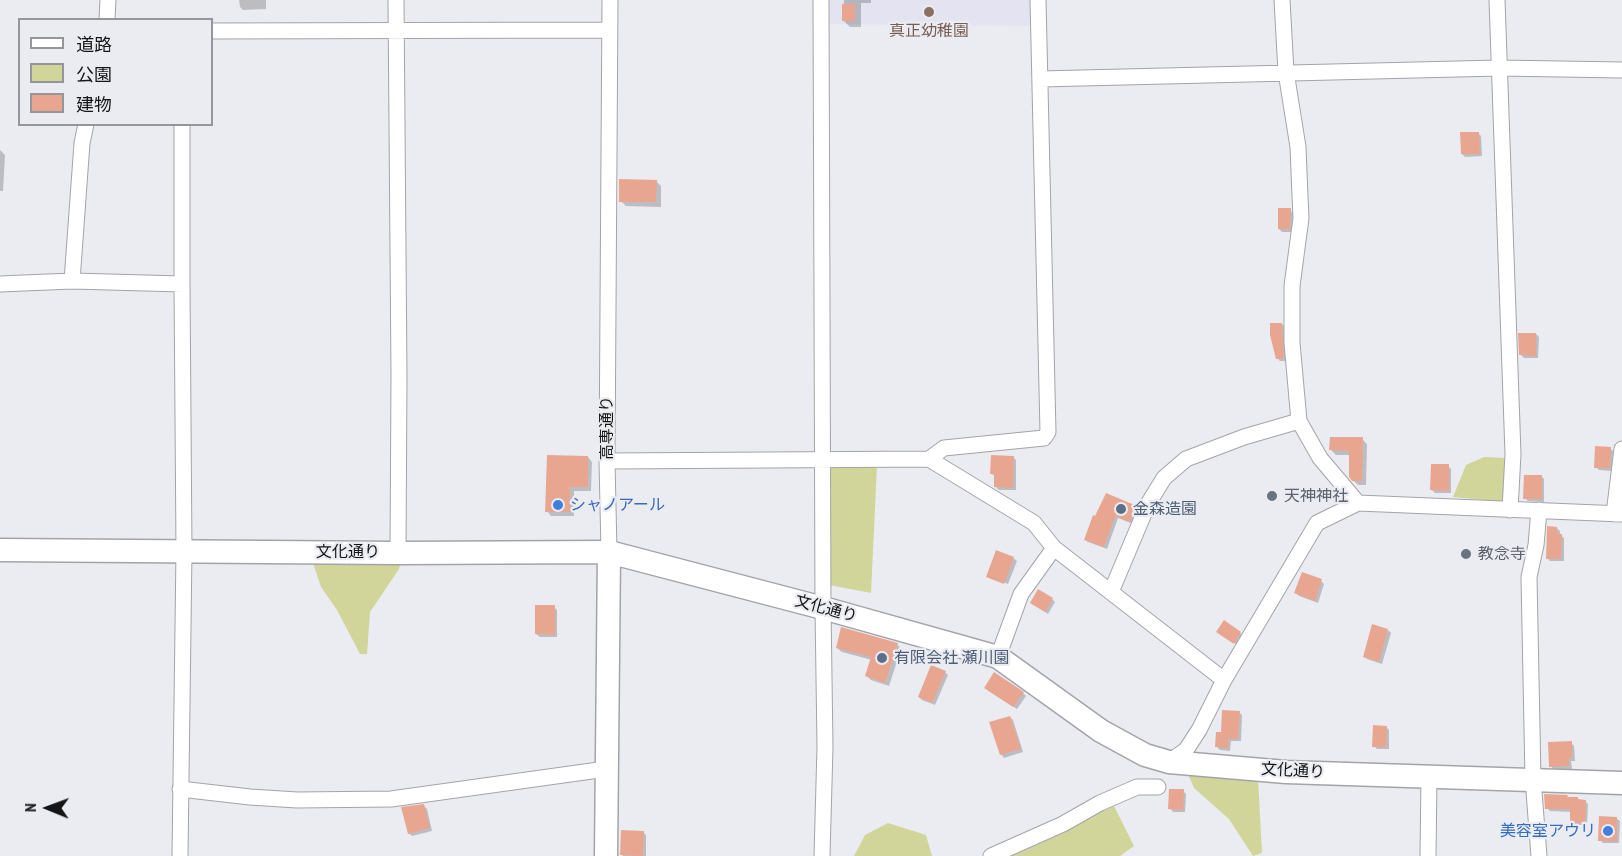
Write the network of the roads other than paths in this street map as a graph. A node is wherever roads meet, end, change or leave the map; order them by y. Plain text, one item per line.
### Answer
1 (108, 0) edge
2 (396, 0) edge
3 (610, 0) edge
4 (821, 0) edge
5 (1038, 0) edge
6 (1282, 0) edge
7 (1497, 0) edge
8 (107, 18) edge
9 (609, 30) junction
10 (213, 31) edge
11 (398, 31) junction
12 (1499, 68) junction
13 (1622, 70) edge
14 (1286, 72) junction
15 (1040, 79) junction
16 (86, 126) edge
17 (182, 126) edge
18 (72, 281) junction
19 (0, 284) edge
20 (182, 284) junction
21 (1299, 421) junction
22 (1622, 449) edge
23 (929, 459) junction
24 (823, 460) junction
25 (607, 461) junction
26 (1358, 502) junction
27 (1510, 510) junction
28 (1539, 510) junction
29 (1618, 514) edge
30 (1054, 548) junction
31 (0, 550) edge
32 (184, 552) junction
33 (609, 552) junction
34 (398, 553) junction
35 (1111, 592) junction
36 (824, 608) junction
37 (998, 657) junction
38 (1224, 680) junction
39 (1169, 762) junction
40 (606, 769) junction
41 (1429, 776) junction
42 (1533, 779) junction
43 (1622, 783) edge
44 (1158, 787) dead end
45 (180, 789) junction
46 (180, 856) edge
47 (606, 856) edge
48 (822, 856) edge
49 (991, 856) edge
50 (1428, 856) edge
51 (1539, 856) edge

1 - 8 street
2 - 11 street
3 - 9 street, 高専通り
4 - 24 street
5 - 15 street
6 - 14 street
7 - 12 street
9 - 11 street
9 - 25 street, 高専通り
10 - 11 street
11 - 34 street
12 - 13 street
12 - 14 street
12 - 27 street
14 - 15 street
14 - 21 street
15 - 23 street
16 - 18 street
17 - 20 street
18 - 19 street
18 - 20 street
20 - 32 street
21 - 26 street
21 - 35 street
22 - 29 street
23 - 24 street
23 - 30 street
24 - 25 street
24 - 36 street
25 - 33 street, 高専通り
26 - 27 street
26 - 38 street
27 - 28 street
28 - 29 street
28 - 42 street
30 - 35 street
30 - 37 street
31 - 32 street, 文化通り
32 - 34 street, 文化通り
32 - 45 street
33 - 34 street, 文化通り
33 - 36 street, 文化通り
33 - 40 street, 高専通り
35 - 38 street
36 - 37 street, 文化通り
36 - 48 street
37 - 39 street, 文化通り
38 - 39 street
39 - 41 street, 文化通り
40 - 45 street
40 - 47 street, 高専通り
41 - 42 street, 文化通り
41 - 50 street
42 - 43 street, 文化通り
42 - 51 street
44 - 49 street
45 - 46 street

